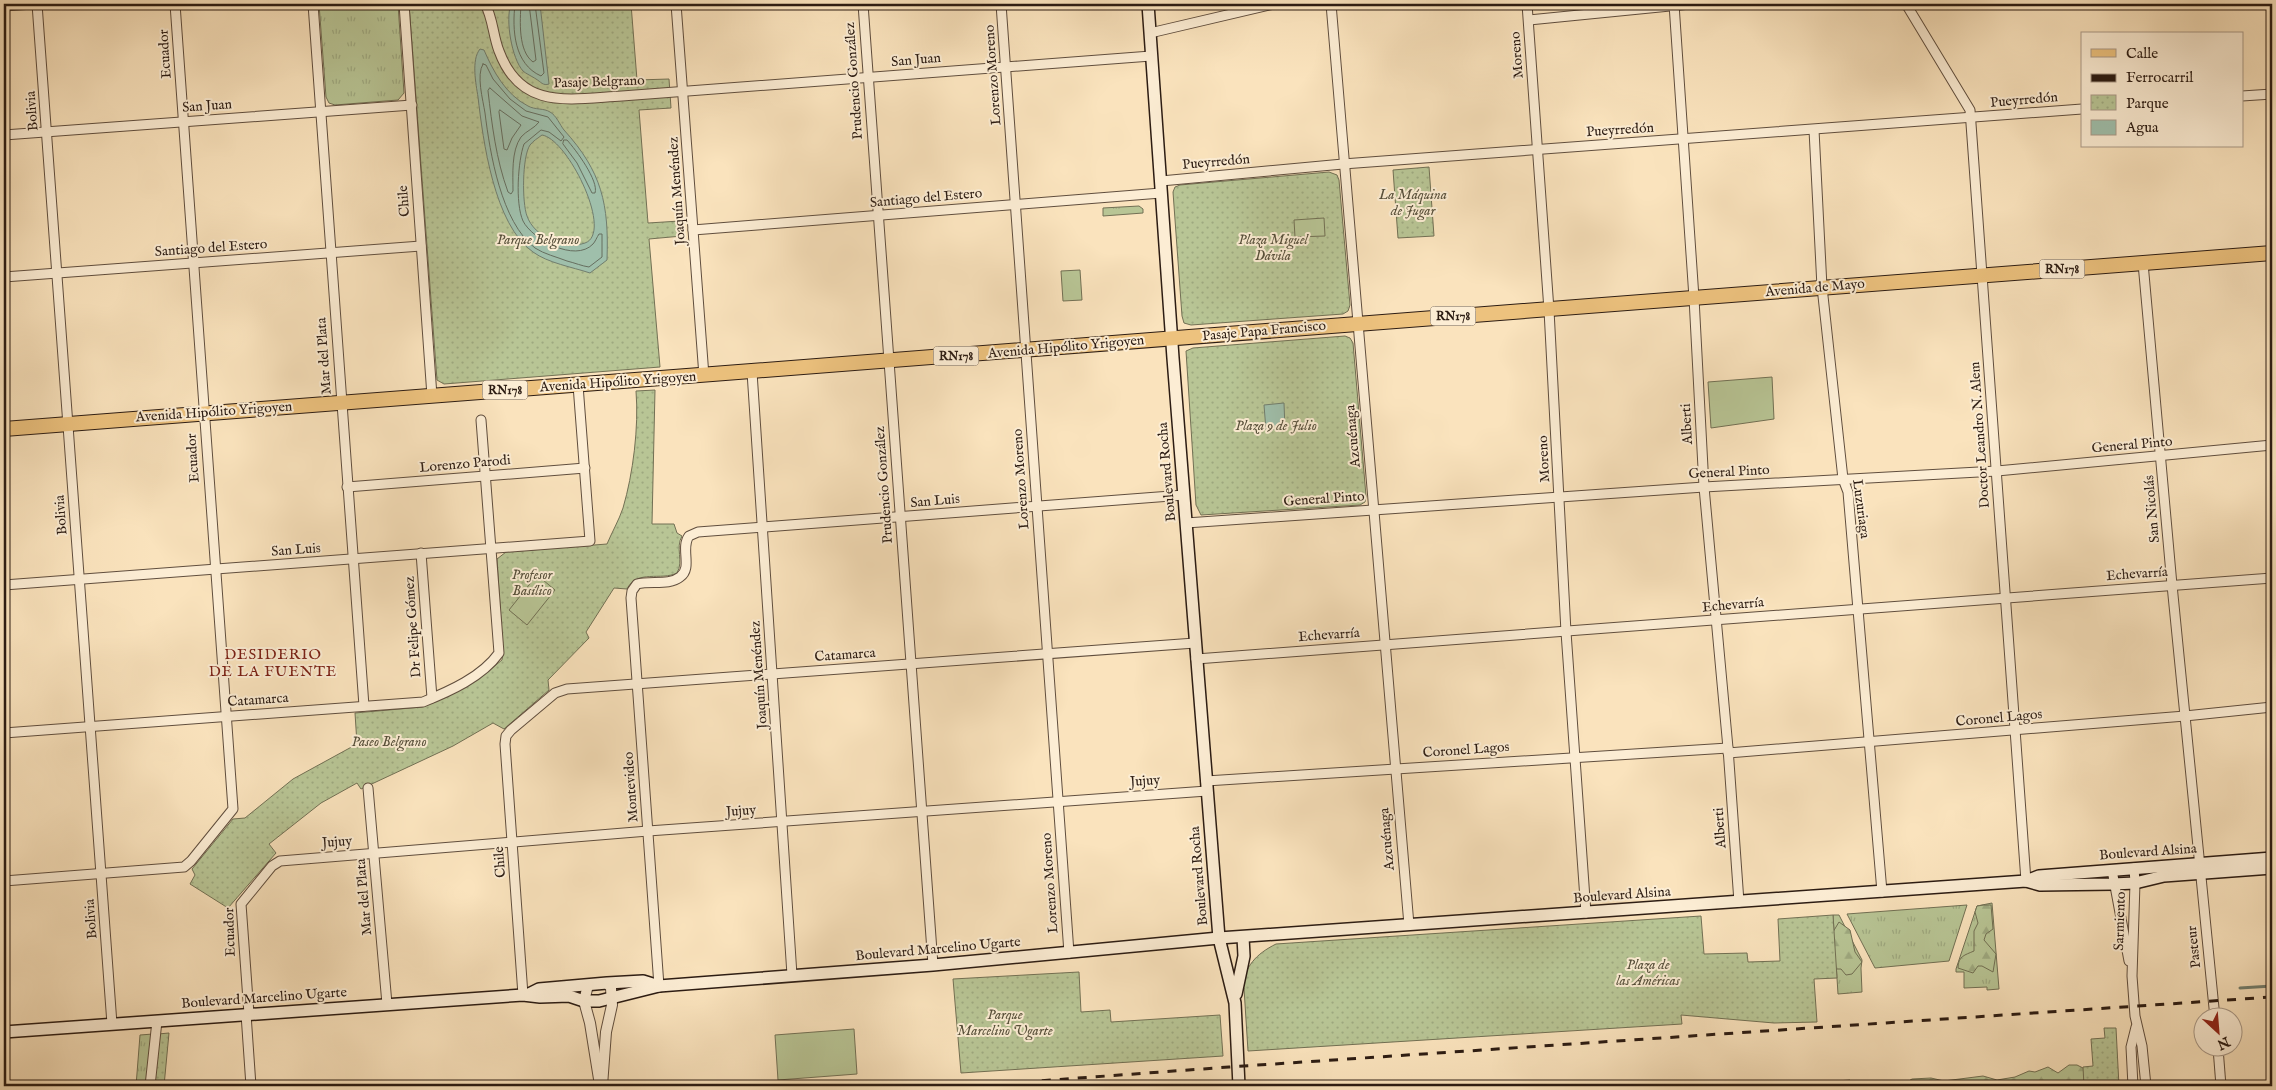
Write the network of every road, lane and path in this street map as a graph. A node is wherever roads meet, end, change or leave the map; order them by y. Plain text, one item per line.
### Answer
1 (33, 4) edge
2 (37, 4) edge
3 (175, 4) edge
4 (313, 4) edge
5 (404, 4) edge
6 (485, 4) edge
7 (676, 4) edge
8 (862, 4) edge
9 (1001, 4) edge
10 (1148, 4) edge
11 (1274, 4) edge
12 (1331, 4) edge
13 (1527, 4) edge
14 (1690, 4) edge
15 (1906, 4) edge
16 (1674, 5) edge
17 (4, 6) edge
18 (1529, 20) junction
19 (1150, 33) junction
20 (1151, 56) junction
21 (1006, 66) junction
22 (868, 78) junction
23 (683, 91) junction
24 (2272, 94) edge
25 (2244, 96) edge
26 (412, 105) junction
27 (2081, 109) edge
28 (321, 112) junction
29 (1971, 118) junction
30 (183, 122) junction
31 (1814, 130) junction
32 (47, 132) junction
33 (4, 135) edge
34 (1683, 138) junction
35 (1537, 150) junction
36 (1343, 164) junction
37 (1161, 187) junction
38 (1016, 205) junction
39 (877, 216) junction
40 (693, 230) junction
41 (421, 246) junction
42 (330, 253) junction
43 (2272, 253) edge
44 (193, 263) junction
45 (2143, 263) junction
46 (57, 273) junction
47 (1981, 275) junction
48 (4, 277) edge
49 (1822, 287) junction
50 (1694, 298) junction
51 (1549, 310) junction
52 (1357, 323) junction
53 (1172, 338) junction
54 (1024, 350) junction
55 (888, 362) junction
56 (752, 372) junction
57 (704, 376) junction
58 (578, 385) junction
59 (432, 396) junction
60 (341, 402) junction
61 (204, 414) junction
62 (481, 420) dead end
63 (68, 424) junction
64 (4, 429) edge
65 (2272, 445) edge
66 (2161, 456) junction
67 (585, 468) junction
68 (1997, 471) junction
69 (484, 476) junction
70 (1844, 479) junction
71 (347, 487) junction
72 (1704, 487) junction
73 (1184, 495) junction
74 (1560, 497) junction
75 (1037, 507) junction
76 (1373, 509) junction
77 (900, 518) junction
78 (1186, 523) junction
79 (764, 528) junction
80 (490, 548) junction
81 (421, 554) junction
82 (353, 559) junction
83 (216, 570) junction
84 (2272, 578) edge
85 (80, 580) junction
86 (4, 585) edge
87 (2172, 585) junction
88 (634, 587) joint
89 (2006, 598) junction
90 (1858, 609) junction
91 (1716, 620) junction
92 (1566, 632) junction
93 (1195, 643) junction
94 (1384, 644) junction
95 (1047, 654) junction
96 (1196, 659) junction
97 (911, 664) junction
98 (774, 675) junction
99 (637, 684) junction
100 (432, 698) junction
101 (364, 706) junction
102 (2272, 707) edge
103 (2185, 716) junction
104 (227, 717) junction
105 (90, 727) junction
106 (511, 730) joint
107 (2016, 730) junction
108 (4, 733) edge
109 (1870, 742) junction
110 (1728, 750) junction
111 (1575, 756) junction
112 (1395, 768) junction
113 (1206, 786) junction
114 (368, 788) dead end
115 (1058, 801) junction
116 (922, 812) junction
117 (782, 822) junction
118 (648, 831) junction
119 (512, 842) junction
120 (374, 853) junction
121 (2272, 858) edge
122 (277, 862) joint
123 (2134, 868) junction
124 (2200, 868) junction
125 (2272, 868) edge
126 (2112, 870) junction
127 (102, 874) junction
128 (2026, 881) junction
129 (4, 882) edge
130 (2135, 883) junction
131 (2113, 884) junction
132 (1882, 892) junction
133 (1739, 902) junction
134 (1586, 913) junction
135 (1409, 925) junction
136 (1243, 937) junction
137 (1219, 938) junction
138 (1069, 953) junction
139 (933, 965) junction
140 (792, 976) junction
141 (2132, 976) junction
142 (606, 983) junction
143 (588, 985) junction
144 (659, 986) junction
145 (525, 995) junction
146 (612, 998) junction
147 (584, 1001) junction
148 (1235, 1003) junction
149 (387, 1004) junction
150 (2214, 1008) edge
151 (247, 1014) junction
152 (157, 1021) junction
153 (112, 1024) junction
154 (2136, 1027) junction
155 (4, 1032) edge
156 (2219, 1058) edge
157 (150, 1086) edge
158 (251, 1086) edge
159 (601, 1086) edge
160 (1239, 1086) edge
161 (2134, 1086) edge
162 (2146, 1086) edge
163 (2220, 1086) edge

1 - 17 street
2 - 32 street, Bolivia
3 - 30 street, Ecuador
4 - 28 street, Mar del Plata
5 - 26 street, Chile
6 - 23 street, Pasaje Belgrano
7 - 23 street, Joaquín Menéndez
8 - 22 street, Prudencio González
9 - 21 street, Lorenzo Moreno
10 - 19 main road, Boulevard Rocha
11 - 19 street
12 - 36 street, Azcuénaga
13 - 18 street, Moreno
14 - 16 street
15 - 29 street, Doctor Leandro N. Alem
16 - 18 street
16 - 34 street, Alberti
18 - 35 street, Moreno
19 - 20 main road, Boulevard Rocha
20 - 21 street, San Juan
20 - 37 main road, Boulevard Rocha
21 - 22 street, San Juan
21 - 38 street, Lorenzo Moreno
22 - 23 street, San Juan
22 - 39 street, Prudencio González
23 - 40 street, Joaquín Menéndez
24 - 25 street
26 - 28 street, San Juan
26 - 41 street, Chile
27 - 29 street, Pueyrredón
28 - 30 street, San Juan
28 - 42 street, Mar del Plata
29 - 31 street, Pueyrredón
29 - 47 street, Doctor Leandro N. Alem
30 - 32 street, San Juan
30 - 44 street, Ecuador
31 - 34 street, Pueyrredón
31 - 49 street, Luzuriaga
32 - 33 street, San Juan
32 - 46 street, Bolivia
34 - 35 street, Pueyrredón
34 - 50 street, Alberti
35 - 36 street, Pueyrredón
35 - 51 street, Moreno
36 - 37 street, Pueyrredón
36 - 52 street, Azcuénaga
37 - 38 street, Santiago del Estero
37 - 53 main road, Boulevard Rocha
38 - 39 street, Santiago del Estero
38 - 54 street, Lorenzo Moreno
39 - 40 street, Santiago del Estero
39 - 55 street, Prudencio González
40 - 57 street, Joaquín Menéndez
41 - 42 street, Santiago del Estero
41 - 59 street, Chile
42 - 44 street, Santiago del Estero
42 - 60 street, Mar del Plata
43 - 45 main road, Avenida de Mayo / RN178
44 - 46 street, Santiago del Estero
44 - 61 street, Ecuador
45 - 47 main road, Avenida de Mayo / RN178
45 - 66 street, San Nicolás
46 - 48 street, Santiago del Estero
46 - 63 street, Bolivia
47 - 49 main road, Avenida de Mayo / RN178
47 - 68 street, Doctor Leandro N. Alem
49 - 50 main road, Avenida de Mayo / RN178
49 - 70 street, Luzuriaga
50 - 51 main road, Avenida de Mayo / RN178
50 - 72 street, Alberti
51 - 52 main road, Avenida de Mayo / RN178
51 - 74 street, Moreno
52 - 53 main road, Pasaje Papa Francisco / RN178
52 - 76 street, Azcuénaga
53 - 54 main road, Avenida Hipólito Yrigoyen / RN178
53 - 73 main road, Boulevard Rocha
54 - 55 main road, Avenida Hipólito Yrigoyen / RN178
54 - 75 street, Lorenzo Moreno
55 - 56 main road, Avenida Hipólito Yrigoyen / RN178
55 - 77 street, Prudencio González
56 - 57 main road, Avenida Hipólito Yrigoyen / RN178
56 - 79 street, Joaquín Menéndez
57 - 58 main road, Avenida Hipólito Yrigoyen / RN178
58 - 59 main road, Avenida Hipólito Yrigoyen / RN178
58 - 67 street
59 - 60 main road, Avenida Hipólito Yrigoyen / RN178
60 - 61 main road, Avenida Hipólito Yrigoyen / RN178
60 - 71 street, Mar del Plata
61 - 63 main road, Avenida Hipólito Yrigoyen / RN178
61 - 83 street, Ecuador
62 - 69 street
63 - 64 main road, Avenida Hipólito Yrigoyen / RN178
63 - 85 street, Bolivia
65 - 66 street, General Pinto
66 - 68 street, General Pinto
66 - 87 street, San Nicolás
67 - 69 street, Lorenzo Parodi
67 - 80 street, San Luis
68 - 70 street, General Pinto
68 - 89 street, Doctor Leandro N. Alem
69 - 71 street, Lorenzo Parodi
69 - 80 street
70 - 72 street, General Pinto
70 - 90 street, Luzuriaga
71 - 82 street, Mar del Plata
72 - 74 street, General Pinto
72 - 91 street, Alberti
73 - 75 street, San Luis
73 - 78 main road, Boulevard Rocha
74 - 76 street, General Pinto
74 - 92 street, Moreno
75 - 77 street, San Luis
75 - 95 street, Lorenzo Moreno
76 - 78 street, General Pinto
76 - 94 street, Azcuénaga
77 - 79 street, San Luis
77 - 97 street, Prudencio González
78 - 93 main road, Boulevard Rocha
79 - 88 street, San Luis
79 - 98 street, Joaquín Menéndez
80 - 81 street, San Luis
80 - 100 street, Catamarca
81 - 82 street, San Luis
81 - 100 street, Dr Felipe Gómez
82 - 83 street, San Luis
82 - 101 street, Mar del Plata
83 - 85 street, San Luis
83 - 104 street, Ecuador
84 - 87 street, Echevarría
85 - 86 street, San Luis
85 - 105 street, Bolivia
87 - 89 street, Echevarría
87 - 103 street, San Nicolás
88 - 99 street, Montevideo
89 - 90 street, Echevarría
89 - 107 street, Doctor Leandro N. Alem
90 - 91 street, Echevarría
90 - 109 street, Luzuriaga
91 - 92 street, Echevarría
91 - 110 street, Alberti
92 - 94 street, Echevarría
92 - 111 street, Moreno
93 - 95 street, Catamarca
93 - 96 main road, Boulevard Rocha
94 - 96 street, Echevarría
94 - 112 street, Azcuénaga
95 - 97 street, Catamarca
95 - 115 street, Lorenzo Moreno
96 - 113 main road, Boulevard Rocha
97 - 98 street, Catamarca
97 - 116 street, Prudencio González
98 - 99 street, Catamarca
98 - 117 street, Joaquín Menéndez
99 - 106 street, Catamarca
99 - 118 street, Montevideo
100 - 101 street, Catamarca
101 - 104 street, Catamarca
102 - 103 street, Coronel Lagos
103 - 107 street, Coronel Lagos
103 - 124 street, San Nicolás
104 - 105 street, Catamarca
104 - 127 street, Ecuador
105 - 108 street, Catamarca
105 - 127 street, Bolivia
106 - 119 street, Chile
107 - 109 street, Coronel Lagos
107 - 128 street, Doctor Leandro N. Alem
109 - 110 street, Coronel Lagos
109 - 132 street, Luzuriaga
110 - 111 street, Coronel Lagos
110 - 133 street, Alberti
111 - 112 street, Coronel Lagos
111 - 134 street, Moreno
112 - 113 street, Coronel Lagos
112 - 135 street, Azcuénaga
113 - 115 street, Jujuy
113 - 137 main road, Boulevard Rocha
114 - 120 street, Mar del Plata
115 - 116 street, Jujuy
115 - 138 street, Lorenzo Moreno
116 - 117 street, Jujuy
116 - 139 street, Prudencio González
117 - 118 street, Jujuy
117 - 140 street, Joaquín Menéndez
118 - 119 street, Jujuy
118 - 144 street, Montevideo
119 - 120 street, Jujuy
119 - 145 street, Chile
120 - 122 street, Jujuy
120 - 149 street, Mar del Plata
121 - 124 main road, Boulevard Alsina
122 - 151 street, Ecuador
123 - 124 main road, Boulevard Alsina
123 - 126 main road, Boulevard Alsina
123 - 130 street, Sarmiento
124 - 125 main road, Boulevard Alsina
124 - 130 main road, Boulevard Alsina
124 - 150 street, Pasteur
126 - 128 main road, Boulevard Alsina
126 - 131 street, Sarmiento
127 - 129 street
127 - 153 street, Bolivia
128 - 131 main road, Boulevard Alsina
128 - 132 main road, Boulevard Alsina
130 - 131 main road, Boulevard Alsina
130 - 141 street, Sarmiento
131 - 141 street, Sarmiento
132 - 133 main road, Boulevard Alsina
133 - 134 main road, Boulevard Alsina
134 - 135 main road, Boulevard Alsina
135 - 136 main road, Boulevard Alsina
136 - 137 main road, Boulevard Alsina
136 - 148 main road
137 - 138 main road, Boulevard Marcelino Ugarte
137 - 148 main road, Boulevard Rocha
138 - 139 main road, Boulevard Marcelino Ugarte
139 - 140 main road, Boulevard Marcelino Ugarte
140 - 144 main road, Boulevard Marcelino Ugarte
141 - 154 street, Sarmiento
142 - 143 main road, Boulevard Marcelino Ugarte
142 - 144 main road, Boulevard Marcelino Ugarte
142 - 146 street
143 - 145 main road, Boulevard Marcelino Ugarte
143 - 147 street
144 - 146 main road, Boulevard Marcelino Ugarte
145 - 147 main road, Boulevard Marcelino Ugarte
145 - 149 main road, Boulevard Marcelino Ugarte
146 - 147 main road, Boulevard Marcelino Ugarte
146 - 159 street
147 - 159 street
148 - 160 main road
149 - 151 main road, Boulevard Marcelino Ugarte
151 - 152 main road, Boulevard Marcelino Ugarte
151 - 158 street, Ecuador
152 - 153 main road, Boulevard Marcelino Ugarte
152 - 157 street
153 - 155 main road, Boulevard Marcelino Ugarte
154 - 161 street, Sarmiento
154 - 162 street, Sarmiento
156 - 163 street

